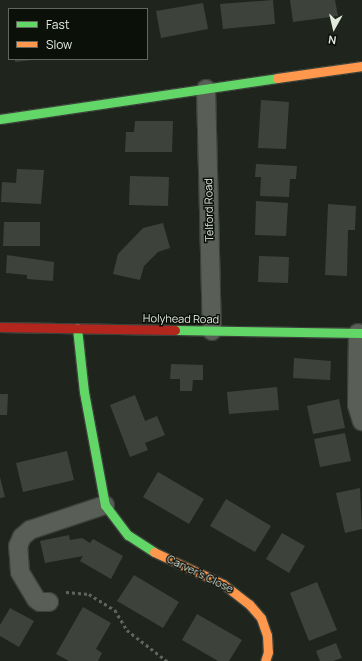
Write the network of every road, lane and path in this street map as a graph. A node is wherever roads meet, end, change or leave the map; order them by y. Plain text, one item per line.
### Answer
1 (362, 66) edge
2 (206, 89) junction
3 (0, 119) edge
4 (0, 327) edge
5 (77, 328) junction
6 (212, 331) junction
7 (360, 333) edge
8 (362, 422) edge
9 (105, 505) junction
10 (49, 602) joint
11 (166, 661) edge
12 (265, 661) edge

1 - 2 street
2 - 3 street
2 - 6 street, Telford Road
4 - 5 street, Holyhead Road
5 - 6 street, Holyhead Road
5 - 9 street, Carver's Close
6 - 7 street, Holyhead Road
7 - 8 street
9 - 10 street
9 - 12 street, Carver's Close
10 - 11 path

